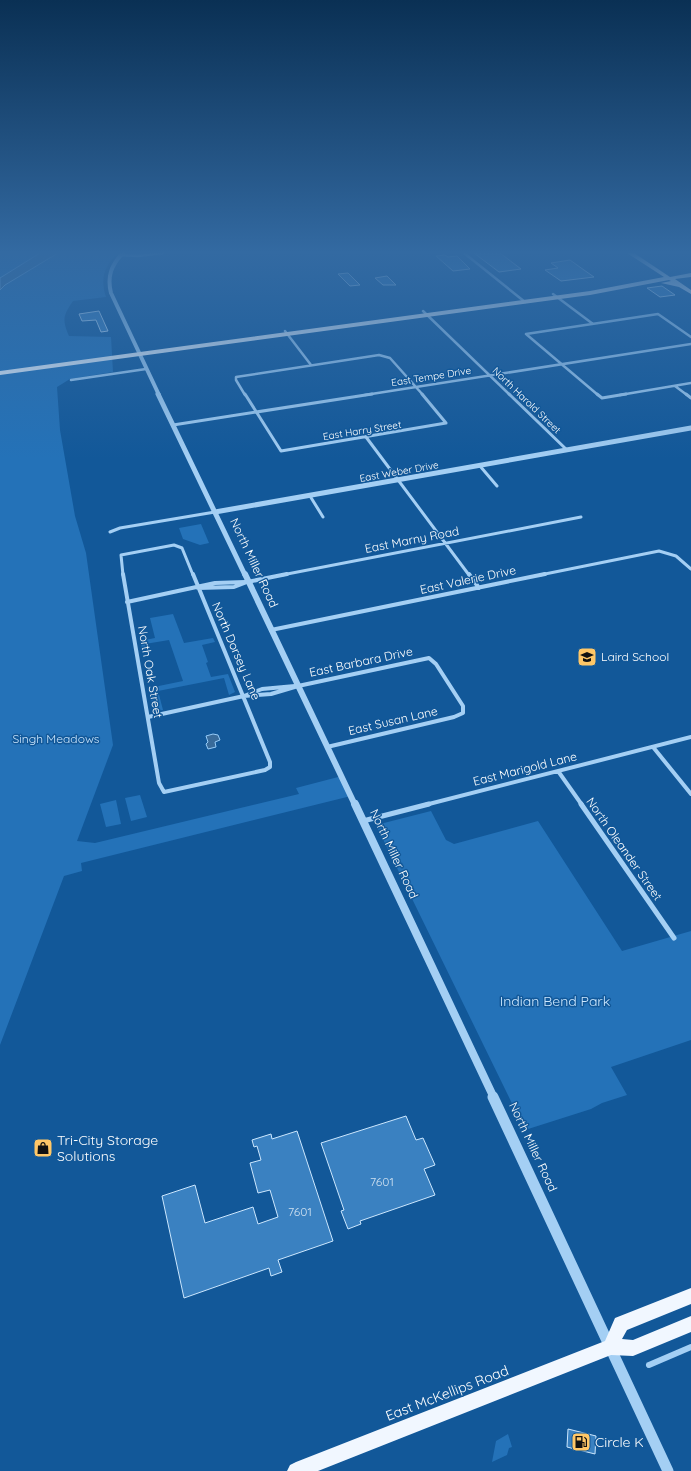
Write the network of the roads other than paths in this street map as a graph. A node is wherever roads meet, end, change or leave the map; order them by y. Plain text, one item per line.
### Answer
1 (123, 322) edge
2 (365, 322) edge
3 (434, 322) edge
4 (590, 322) edge
5 (608, 322) edge
6 (669, 322) edge
7 (593, 324) junction
8 (287, 333) junction
9 (691, 336) edge
10 (691, 344) edge
11 (138, 352) junction
12 (561, 364) junction
13 (311, 365) junction
14 (146, 368) junction
15 (0, 369) edge
16 (0, 373) edge
17 (490, 375) junction
18 (71, 380) dead end
19 (691, 383) edge
20 (675, 386) junction
21 (416, 387) junction
22 (691, 398) edge
23 (255, 412) junction
24 (173, 425) junction
25 (691, 428) edge
26 (366, 437) junction
27 (567, 450) junction
28 (480, 466) junction
29 (399, 480) junction
30 (497, 486) dead end
31 (310, 496) junction
32 (215, 512) junction
33 (322, 516) dead end
34 (581, 517) dead end
35 (110, 532) dead end
36 (446, 543) junction
37 (179, 545) joint
38 (691, 569) edge
39 (247, 582) junction
40 (198, 588) junction
41 (479, 588) junction
42 (127, 602) junction
43 (270, 630) junction
44 (298, 686) junction
45 (258, 690) junction
46 (244, 696) junction
47 (260, 696) junction
48 (463, 713) joint
49 (148, 717) junction
50 (691, 737) edge
51 (328, 747) junction
52 (653, 747) junction
53 (558, 771) junction
54 (164, 792) joint
55 (691, 794) edge
56 (363, 821) junction
57 (674, 938) dead end
58 (691, 1296) edge
59 (691, 1324) edge
60 (612, 1347) junction
61 (691, 1347) edge
62 (649, 1365) dead end
63 (296, 1471) edge
64 (668, 1471) edge

1 - 11 street, North Miller Road
2 - 8 main road
3 - 17 street, North Harold Street
4 - 7 street
5 - 7 street
6 - 9 street
7 - 12 street
8 - 11 main road
8 - 13 street
10 - 12 street, East Tempe Drive
11 - 14 street, North Miller Road
11 - 15 main road
11 - 16 main road
12 - 17 street, East Tempe Drive
12 - 20 street
13 - 21 street
13 - 23 street
14 - 18 street
14 - 24 street, North Miller Road
17 - 21 street, East Tempe Drive
17 - 27 street, North Harold Street
19 - 20 street
20 - 22 street
21 - 23 street, East Tempe Drive
21 - 26 street, East Harry Street
23 - 24 street, East Tempe Drive
23 - 26 street, East Harry Street
24 - 32 street, North Miller Road
25 - 27 street, East Weber Drive
26 - 29 street
27 - 28 street, East Weber Drive
28 - 29 street, East Weber Drive
28 - 30 street
29 - 31 street, East Weber Drive
29 - 36 street
31 - 32 street, East Weber Drive
31 - 33 street
32 - 35 street, East Weber Drive
32 - 39 street, North Miller Road
34 - 36 street, East Marny Road
36 - 39 street, East Marny Road
36 - 41 street
37 - 40 street, North Dorsey Lane
37 - 42 street, North Oak Street
38 - 41 street, East Valerie Drive
39 - 40 street, East Marny Road
39 - 43 street, North Miller Road
40 - 42 street, East Marny Road
40 - 46 street, North Dorsey Lane
41 - 43 street, East Valerie Drive
42 - 49 street, North Oak Street
43 - 44 street, North Miller Road
44 - 45 street, East Barbara Drive
44 - 47 street, East Barbara Drive
44 - 48 street, East Barbara Drive
44 - 51 street, North Miller Road
45 - 46 street, East Barbara Drive
45 - 47 street
46 - 47 street, East Barbara Drive
46 - 49 street, East Barbara Drive
46 - 54 street, North Dorsey Lane
48 - 51 street, East Susan Lane
49 - 54 street, North Oak Street
50 - 52 street, East Marigold Lane
51 - 56 street, North Miller Road
52 - 53 street, East Marigold Lane
52 - 55 street
53 - 56 street, East Marigold Lane
53 - 57 street, North Oleander Street
56 - 60 street, North Miller Road
58 - 60 main road
59 - 60 main road, East McKellips Road
60 - 63 main road, East McKellips Road
60 - 64 street, North Miller Road
61 - 62 street

